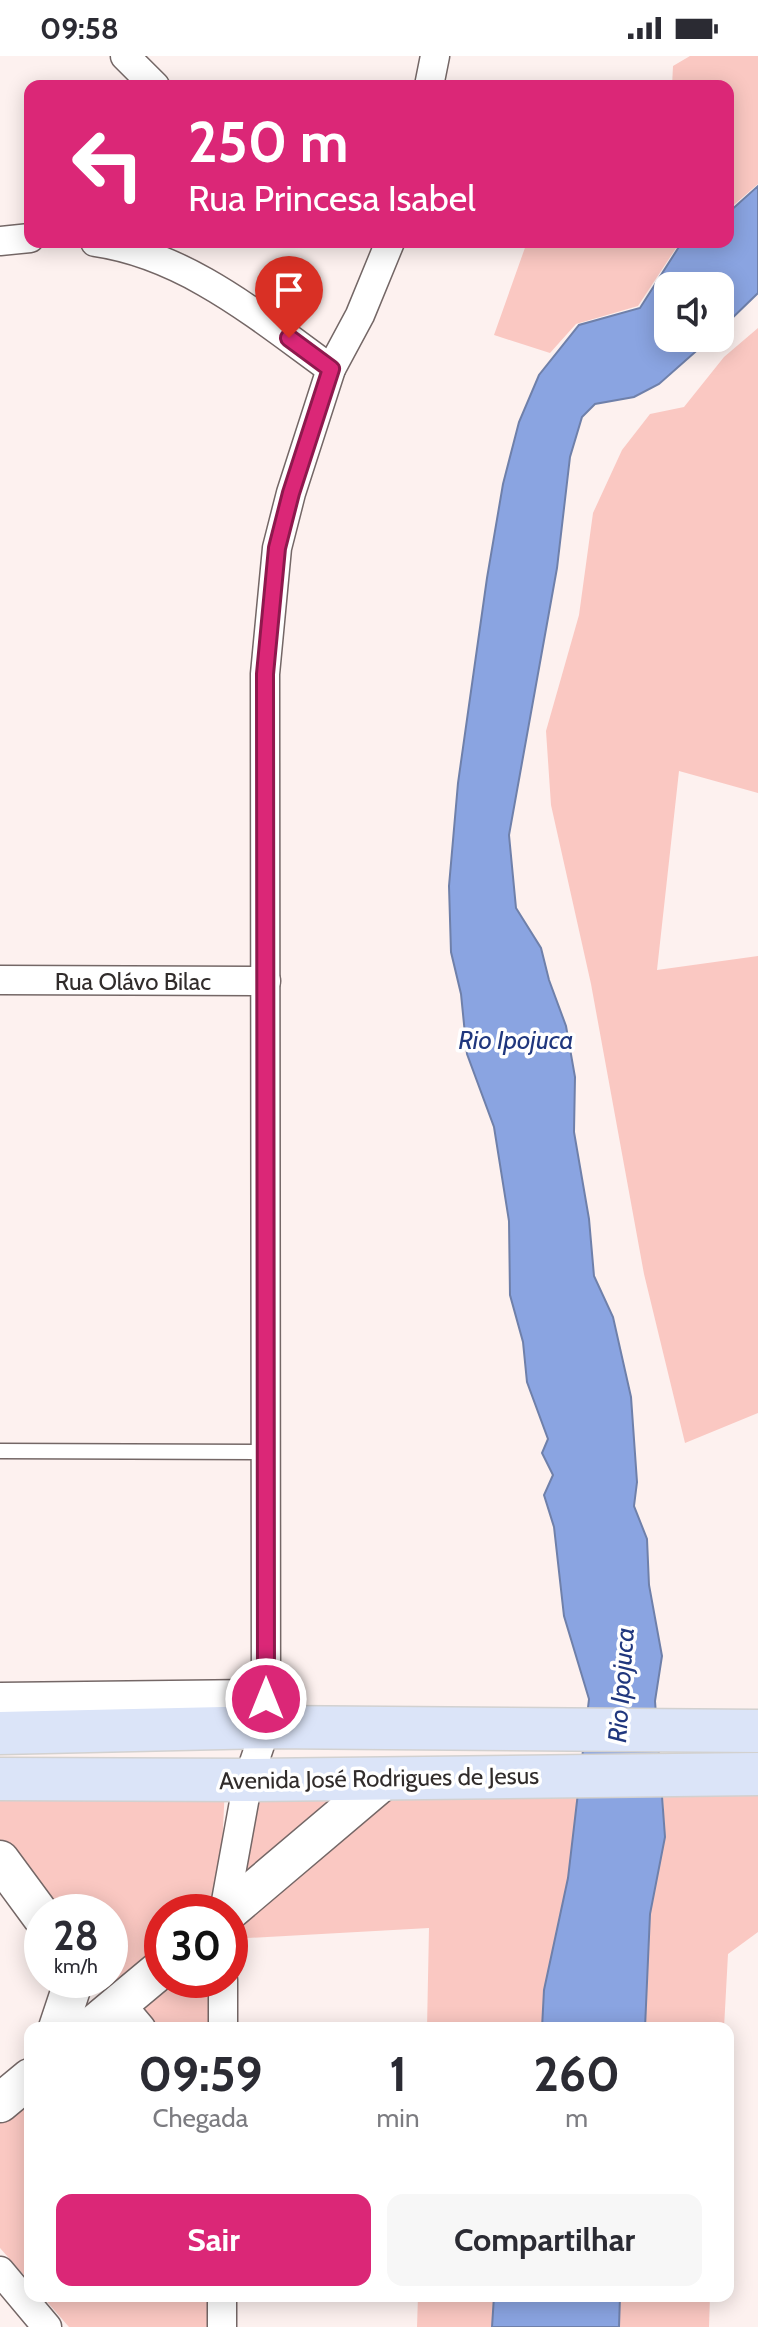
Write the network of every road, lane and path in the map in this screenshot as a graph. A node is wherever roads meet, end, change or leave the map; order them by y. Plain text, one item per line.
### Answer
1 (125, 56) edge
2 (435, 56) edge
3 (149, 80) edge
4 (430, 80) edge
5 (24, 239) edge
6 (0, 241) edge
7 (121, 248) edge
8 (388, 248) edge
9 (331, 369) junction
10 (0, 980) edge
11 (266, 981) junction
12 (0, 1451) edge
13 (266, 1452) junction
14 (0, 1702) edge
15 (266, 1713) junction
16 (758, 1731) edge
17 (0, 1733) edge
18 (758, 1774) edge
19 (0, 1779) edge
20 (385, 1779) junction
21 (248, 1780) junction
22 (0, 1860) edge
23 (25, 1894) edge
24 (229, 1894) edge
25 (248, 1894) edge
26 (144, 1983) edge
27 (68, 1998) edge
28 (223, 1998) edge
29 (118, 2004) edge
30 (60, 2022) edge
31 (97, 2022) edge
32 (223, 2022) edge
33 (24, 2083) edge
34 (0, 2103) edge
35 (0, 2271) edge
36 (24, 2300) edge
37 (26, 2302) edge
38 (222, 2302) edge
39 (47, 2327) edge
40 (222, 2327) edge

1 - 3 street
2 - 4 street
5 - 6 street
7 - 9 street
8 - 9 street
9 - 11 street
10 - 11 street, Rua Olávo Bilac
11 - 13 street
12 - 13 lane
13 - 15 street
14 - 15 street, Avenida José Rodrigues de Jesus
15 - 16 main road, Avenida José Rodrigues de Jesus
15 - 17 main road, Avenida José Rodrigues de Jesus
15 - 21 street
18 - 20 main road, Avenida José Rodrigues de Jesus
19 - 21 main road, Avenida José Rodrigues de Jesus
20 - 21 main road, Avenida José Rodrigues de Jesus
20 - 25 street
21 - 24 street
22 - 23 street
26 - 29 street
27 - 30 street
28 - 32 street
29 - 31 street
33 - 34 street
35 - 36 street
37 - 39 street
38 - 40 street

